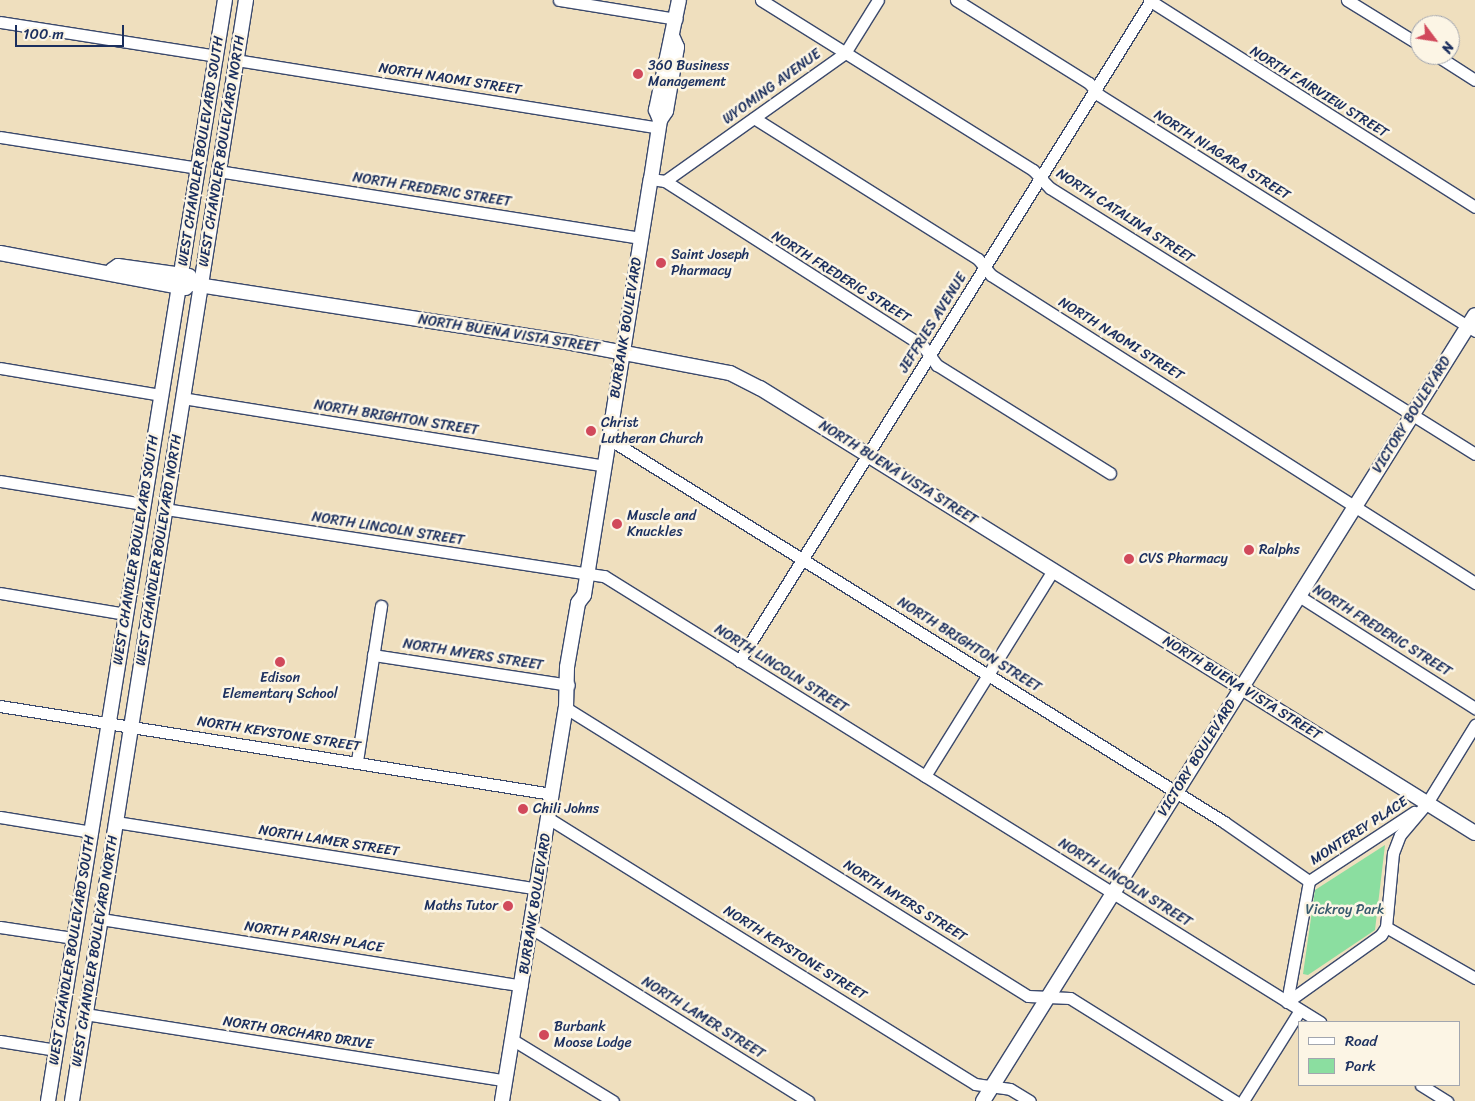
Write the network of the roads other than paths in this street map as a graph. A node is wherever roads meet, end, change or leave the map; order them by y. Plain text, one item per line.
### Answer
1 (225, 0) edge
2 (246, 0) edge
3 (559, 0) edge
4 (679, 0) edge
5 (761, 0) edge
6 (878, 0) edge
7 (956, 0) edge
8 (1150, 0) edge
9 (1347, 0) edge
10 (676, 19) junction
11 (0, 22) edge
12 (1410, 39) edge
13 (845, 53) junction
14 (216, 56) junction
15 (236, 60) junction
16 (1452, 65) edge
17 (1475, 80) edge
18 (1095, 90) junction
19 (754, 118) junction
20 (659, 124) junction
21 (0, 137) edge
22 (198, 168) junction
23 (218, 171) junction
24 (1040, 178) junction
25 (658, 180) junction
26 (1475, 207) edge
27 (641, 238) junction
28 (0, 253) edge
29 (984, 267) junction
30 (180, 280) junction
31 (201, 285) junction
32 (1473, 324) edge
33 (623, 352) junction
34 (930, 356) junction
35 (0, 368) edge
36 (161, 395) junction
37 (182, 398) junction
38 (1412, 414) junction
39 (609, 439) junction
40 (868, 454) junction
41 (1475, 454) edge
42 (605, 466) junction
43 (1110, 473) dead end
44 (0, 481) edge
45 (144, 504) junction
46 (1355, 506) junction
47 (165, 509) junction
48 (802, 560) junction
49 (1053, 570) junction
50 (587, 576) junction
51 (1475, 583) edge
52 (0, 593) edge
53 (1299, 596) junction
54 (381, 606) dead end
55 (126, 614) junction
56 (373, 655) junction
57 (739, 661) junction
58 (988, 675) junction
59 (570, 681) junction
60 (1241, 687) junction
61 (0, 706) edge
62 (566, 708) junction
63 (1475, 708) edge
64 (110, 723) junction
65 (1475, 725) edge
66 (131, 726) junction
67 (356, 761) junction
68 (924, 776) junction
69 (1175, 792) junction
70 (552, 794) junction
71 (1427, 804) junction
72 (0, 817) edge
73 (548, 818) junction
74 (116, 822) junction
75 (92, 832) junction
76 (1475, 833) edge
77 (1375, 838) junction
78 (1393, 853) junction
79 (1309, 881) junction
80 (537, 889) junction
81 (1112, 895) junction
82 (101, 919) junction
83 (0, 927) edge
84 (1386, 927) junction
85 (531, 928) junction
86 (74, 938) junction
87 (1294, 970) junction
88 (1475, 978) edge
89 (1312, 982) junction
90 (522, 986) junction
91 (1049, 996) junction
92 (1287, 1002) junction
93 (1300, 1010) junction
94 (85, 1014) junction
95 (1318, 1021) edge
96 (513, 1040) junction
97 (0, 1041) edge
98 (56, 1050) junction
99 (506, 1081) junction
100 (1423, 1086) edge
101 (992, 1087) junction
102 (48, 1101) edge
103 (72, 1101) edge
104 (502, 1101) edge
105 (613, 1101) edge
106 (808, 1101) edge
107 (984, 1101) edge
108 (1030, 1101) edge
109 (1235, 1101) edge
110 (1243, 1101) edge
111 (1447, 1101) edge

1 - 14 main road, WEST CHANDLER BOULEVARD SOUTH
2 - 15 main road, WEST CHANDLER BOULEVARD NORTH
3 - 10 street
4 - 10 main road, BURBANK BOULEVARD
5 - 13 street, NORTH CATALINA STREET
6 - 13 street, WYOMING AVENUE
7 - 18 street, NORTH NIAGARA STREET
8 - 18 street, JEFFRIES AVENUE
8 - 26 street, NORTH FAIRVIEW STREET
9 - 12 street
10 - 20 main road, BURBANK BOULEVARD
11 - 14 street
13 - 19 street, WYOMING AVENUE
13 - 24 street, NORTH CATALINA STREET
14 - 22 main road, WEST CHANDLER BOULEVARD SOUTH
15 - 20 street, NORTH NAOMI STREET
15 - 23 main road, WEST CHANDLER BOULEVARD NORTH
16 - 17 street
18 - 24 street, JEFFRIES AVENUE
18 - 32 street, NORTH NIAGARA STREET
19 - 25 street, WYOMING AVENUE
19 - 29 street, NORTH NAOMI STREET
20 - 25 main road, BURBANK BOULEVARD
21 - 22 street
22 - 30 main road, WEST CHANDLER BOULEVARD SOUTH
23 - 27 street, NORTH FREDERIC STREET
23 - 31 main road, WEST CHANDLER BOULEVARD NORTH
24 - 29 street, JEFFRIES AVENUE
24 - 38 street, NORTH CATALINA STREET
25 - 27 main road, BURBANK BOULEVARD
25 - 34 street, NORTH FREDERIC STREET
27 - 33 main road, BURBANK BOULEVARD
28 - 30 main road, NORTH BUENA VISTA STREET
29 - 34 street, JEFFRIES AVENUE
29 - 46 street, NORTH NAOMI STREET
30 - 31 main road, NORTH BUENA VISTA STREET
30 - 36 main road, WEST CHANDLER BOULEVARD SOUTH
31 - 33 main road, NORTH BUENA VISTA STREET
31 - 37 main road, WEST CHANDLER BOULEVARD NORTH
32 - 38 main road, VICTORY BOULEVARD
33 - 39 main road, BURBANK BOULEVARD
33 - 40 main road, NORTH BUENA VISTA STREET
34 - 40 street, JEFFRIES AVENUE
34 - 43 street, NORTH FREDERIC STREET
35 - 36 street
36 - 45 main road, WEST CHANDLER BOULEVARD SOUTH
37 - 42 street, NORTH BRIGHTON STREET
37 - 47 main road, WEST CHANDLER BOULEVARD NORTH
38 - 41 street, NORTH CATALINA STREET
38 - 46 main road, VICTORY BOULEVARD
39 - 42 main road, BURBANK BOULEVARD
39 - 48 street, NORTH BRIGHTON STREET
40 - 48 street, JEFFRIES AVENUE
40 - 49 main road, NORTH BUENA VISTA STREET
42 - 50 main road, BURBANK BOULEVARD
44 - 45 street
45 - 55 main road, WEST CHANDLER BOULEVARD SOUTH
46 - 51 street, NORTH NAOMI STREET
46 - 53 main road, VICTORY BOULEVARD
47 - 50 street, NORTH LINCOLN STREET
47 - 66 main road, WEST CHANDLER BOULEVARD NORTH
48 - 57 street, JEFFRIES AVENUE
48 - 58 street, NORTH BRIGHTON STREET
49 - 58 street
49 - 60 main road, NORTH BUENA VISTA STREET
50 - 57 street, NORTH LINCOLN STREET
50 - 59 main road, BURBANK BOULEVARD
52 - 55 street
53 - 60 main road, VICTORY BOULEVARD
53 - 63 street, NORTH FREDERIC STREET
54 - 56 street
55 - 64 main road, WEST CHANDLER BOULEVARD SOUTH
56 - 59 street, NORTH MYERS STREET
56 - 67 street
57 - 68 street, NORTH LINCOLN STREET
58 - 68 street
58 - 69 street, NORTH BRIGHTON STREET
59 - 62 main road, BURBANK BOULEVARD
60 - 69 main road, VICTORY BOULEVARD
60 - 71 main road, NORTH BUENA VISTA STREET
61 - 64 street, NORTH KEYSTONE STREET
62 - 70 main road, BURBANK BOULEVARD
62 - 91 street, NORTH MYERS STREET
64 - 66 street, NORTH KEYSTONE STREET
64 - 75 main road, WEST CHANDLER BOULEVARD SOUTH
65 - 71 street
66 - 67 street, NORTH KEYSTONE STREET
66 - 74 main road, WEST CHANDLER BOULEVARD NORTH
67 - 70 street, NORTH KEYSTONE STREET
68 - 81 street, NORTH LINCOLN STREET
69 - 79 street, NORTH BRIGHTON STREET
69 - 81 main road, VICTORY BOULEVARD
70 - 73 main road, BURBANK BOULEVARD
71 - 76 main road, NORTH BUENA VISTA STREET
71 - 77 street, MONTEREY PLACE
71 - 78 street
72 - 75 street
73 - 80 main road, BURBANK BOULEVARD
73 - 101 street, NORTH KEYSTONE STREET
74 - 80 street, NORTH LAMER STREET
74 - 82 main road, WEST CHANDLER BOULEVARD NORTH
75 - 86 main road, WEST CHANDLER BOULEVARD SOUTH
77 - 78 street
77 - 79 street, MONTEREY PLACE
78 - 84 street
79 - 87 street, MONTEREY PLACE
80 - 85 main road, BURBANK BOULEVARD
81 - 91 main road, VICTORY BOULEVARD
81 - 92 street, NORTH LINCOLN STREET
82 - 90 street, NORTH PARISH PLACE
82 - 94 main road, WEST CHANDLER BOULEVARD NORTH
83 - 86 street
84 - 88 street
84 - 89 street
85 - 90 main road, BURBANK BOULEVARD
85 - 106 street, NORTH LAMER STREET
86 - 98 main road, WEST CHANDLER BOULEVARD SOUTH
87 - 89 street
87 - 92 street, MONTEREY PLACE
89 - 92 street
90 - 96 main road, BURBANK BOULEVARD
91 - 101 main road, VICTORY BOULEVARD
91 - 109 street, NORTH MYERS STREET
92 - 93 street, NORTH LINCOLN STREET
93 - 95 street, NORTH LINCOLN STREET
93 - 110 street
94 - 99 street, NORTH ORCHARD DRIVE
94 - 103 main road, WEST CHANDLER BOULEVARD NORTH
96 - 99 main road, BURBANK BOULEVARD
96 - 105 street
97 - 98 street
98 - 102 main road, WEST CHANDLER BOULEVARD SOUTH
99 - 104 main road, BURBANK BOULEVARD
100 - 111 street
101 - 107 main road, VICTORY BOULEVARD
101 - 108 street, NORTH KEYSTONE STREET

